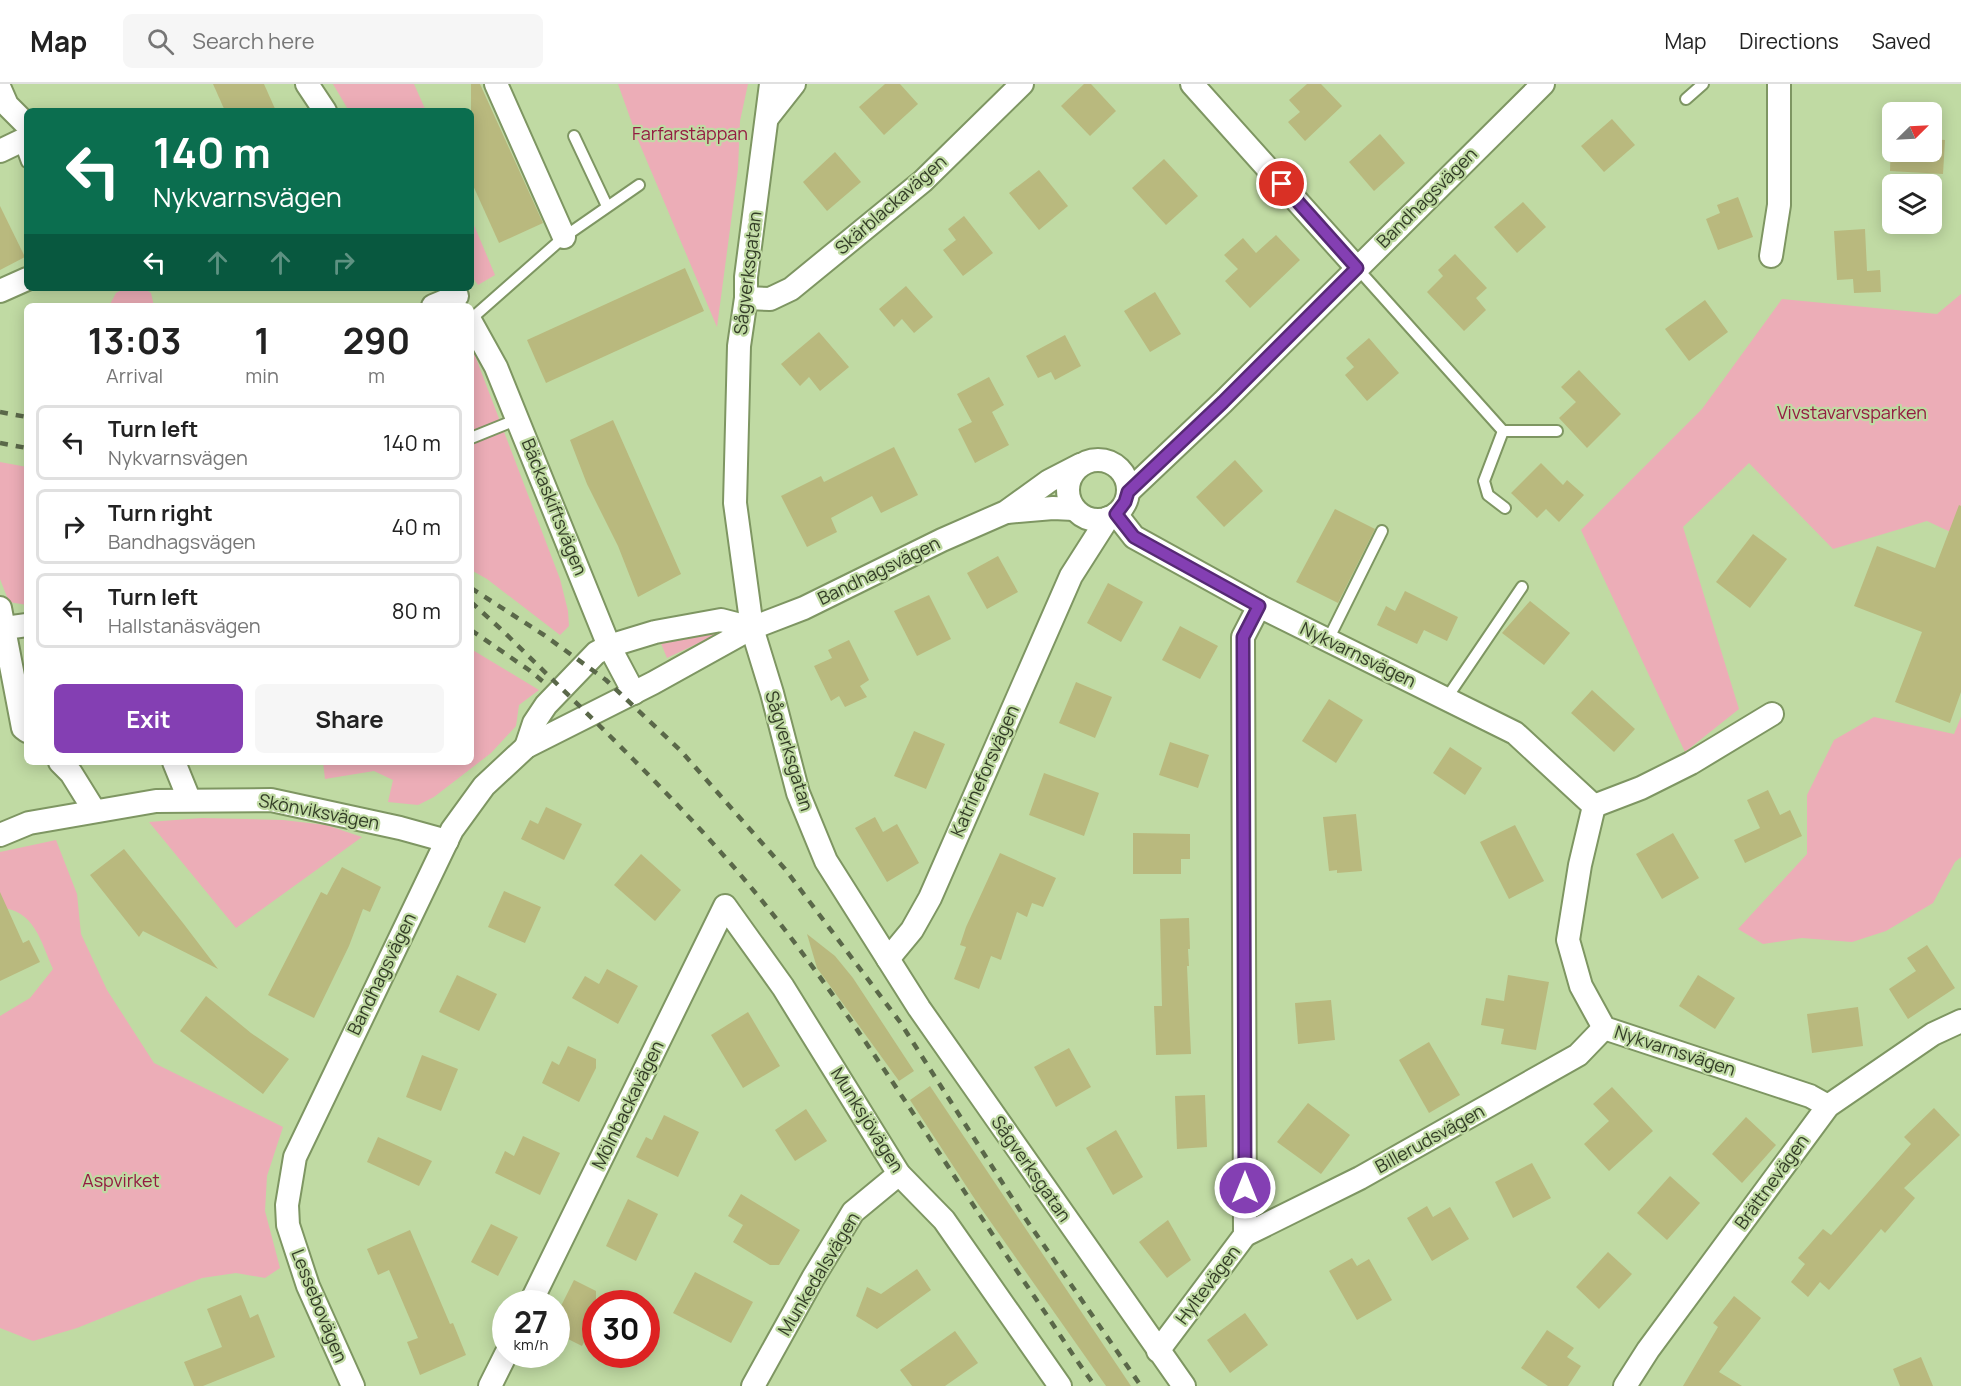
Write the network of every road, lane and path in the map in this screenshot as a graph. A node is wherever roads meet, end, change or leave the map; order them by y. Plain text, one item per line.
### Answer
1 (308, 84) edge
2 (496, 84) edge
3 (771, 84) edge
4 (794, 84) edge
5 (1022, 84) edge
6 (1192, 84) edge
7 (1543, 84) edge
8 (1703, 84) edge
9 (1779, 84) edge
10 (0, 89) edge
11 (1686, 99) dead end
12 (324, 108) edge
13 (768, 117) junction
14 (574, 136) dead end
15 (24, 139) edge
16 (24, 141) edge
17 (0, 151) edge
18 (639, 185) dead end
19 (607, 206) junction
20 (564, 237) junction
21 (1771, 256) dead end
22 (1357, 268) junction
23 (24, 280) edge
24 (0, 291) edge
25 (457, 297) edge
26 (746, 298) junction
27 (441, 303) edge
28 (474, 317) edge
29 (474, 326) edge
30 (518, 419) junction
31 (1503, 431) junction
32 (1557, 431) dead end
33 (474, 437) edge
34 (1111, 463) junction
35 (1156, 463) junction
36 (1080, 465) junction
37 (1128, 492) junction
38 (1505, 508) dead end
39 (1077, 511) junction
40 (1006, 512) junction
41 (1112, 516) junction
42 (1382, 531) dead end
43 (1071, 576) junction
44 (1522, 587) dead end
45 (1259, 606) junction
46 (2, 618) edge
47 (24, 624) edge
48 (752, 628) junction
49 (1328, 640) junction
50 (609, 646) junction
51 (634, 693) junction
52 (1446, 699) junction
53 (1772, 714) dead end
54 (24, 729) edge
55 (526, 747) junction
56 (63, 765) edge
57 (175, 765) edge
58 (189, 800) junction
59 (1594, 806) junction
60 (94, 810) junction
61 (0, 835) edge
62 (447, 841) junction
63 (725, 906) joint
64 (888, 959) junction
65 (1961, 1021) edge
66 (1604, 1028) junction
67 (1828, 1106) junction
68 (899, 1174) junction
69 (288, 1225) joint
70 (1245, 1235) junction
71 (537, 1290) edge
72 (1158, 1351) junction
73 (499, 1368) edge
74 (353, 1386) edge
75 (490, 1386) edge
76 (753, 1386) edge
77 (1060, 1386) edge
78 (1184, 1386) edge
79 (1625, 1386) edge

1 - 12 street
2 - 20 street
3 - 13 street, Sågverksgatan
4 - 13 street
5 - 26 street, Skärblackavägen
6 - 22 street
7 - 22 street, Bandhagsvägen
8 - 11 lane
9 - 21 street
10 - 15 street
13 - 26 street, Sågverksgatan
14 - 19 lane
16 - 17 street
18 - 19 lane
19 - 20 lane
20 - 28 lane
22 - 31 lane
22 - 35 street, Bandhagsvägen
23 - 24 street
25 - 27 street
26 - 48 street, Sågverksgatan
29 - 30 street, Bäckaskiftsvägen
30 - 33 lane
30 - 50 street, Bäckaskiftsvägen
31 - 32 lane
31 - 38 lane
34 - 35 street, Bandhagsvägen
34 - 36 street, Bandhagsvägen
34 - 37 street
35 - 37 street, Bandhagsvägen
36 - 39 street
36 - 40 street, Bandhagsvägen
37 - 41 street, Bandhagsvägen
39 - 40 street, Bandhagsvägen
39 - 41 street, Bandhagsvägen
39 - 43 street, Katrineforsvägen
40 - 48 street, Bandhagsvägen
41 - 43 street, Katrineforsvägen
41 - 45 street, Nykvarnsvägen
42 - 49 lane
43 - 64 street, Katrineforsvägen
44 - 52 lane
45 - 49 street, Nykvarnsvägen
45 - 70 street, Hyltevägen
46 - 47 street
46 - 54 street
48 - 50 street, Bandhagsvägen
48 - 51 street, Bandhagsvägen
48 - 64 street, Sågverksgatan
49 - 52 street, Nykvarnsvägen
50 - 51 street, Bäckaskiftsvägen
50 - 55 street, Bandhagsvägen
51 - 55 street, Bandhagsvägen
52 - 59 street, Nykvarnsvägen
53 - 59 street
55 - 62 street, Bandhagsvägen
56 - 60 street
57 - 58 street
58 - 60 street, Skönviksvägen
58 - 62 street, Skönviksvägen
59 - 66 street, Nykvarnsvägen
60 - 61 street, Skönviksvägen
62 - 69 street, Bandhagsvägen
63 - 68 street, Munksjövägen
63 - 71 street, Mölnbackavägen
64 - 72 street, Sågverksgatan
65 - 67 street, Brättnevägen
66 - 67 street, Nykvarnsvägen
66 - 70 street, Billerudsvägen
67 - 79 street, Brättnevägen
68 - 76 street, Munkedalsvägen
68 - 77 street, Munksjövägen
69 - 74 street, Lessebovägen
70 - 72 street, Hyltevägen
72 - 78 street, Sågverksgatan
73 - 75 street

